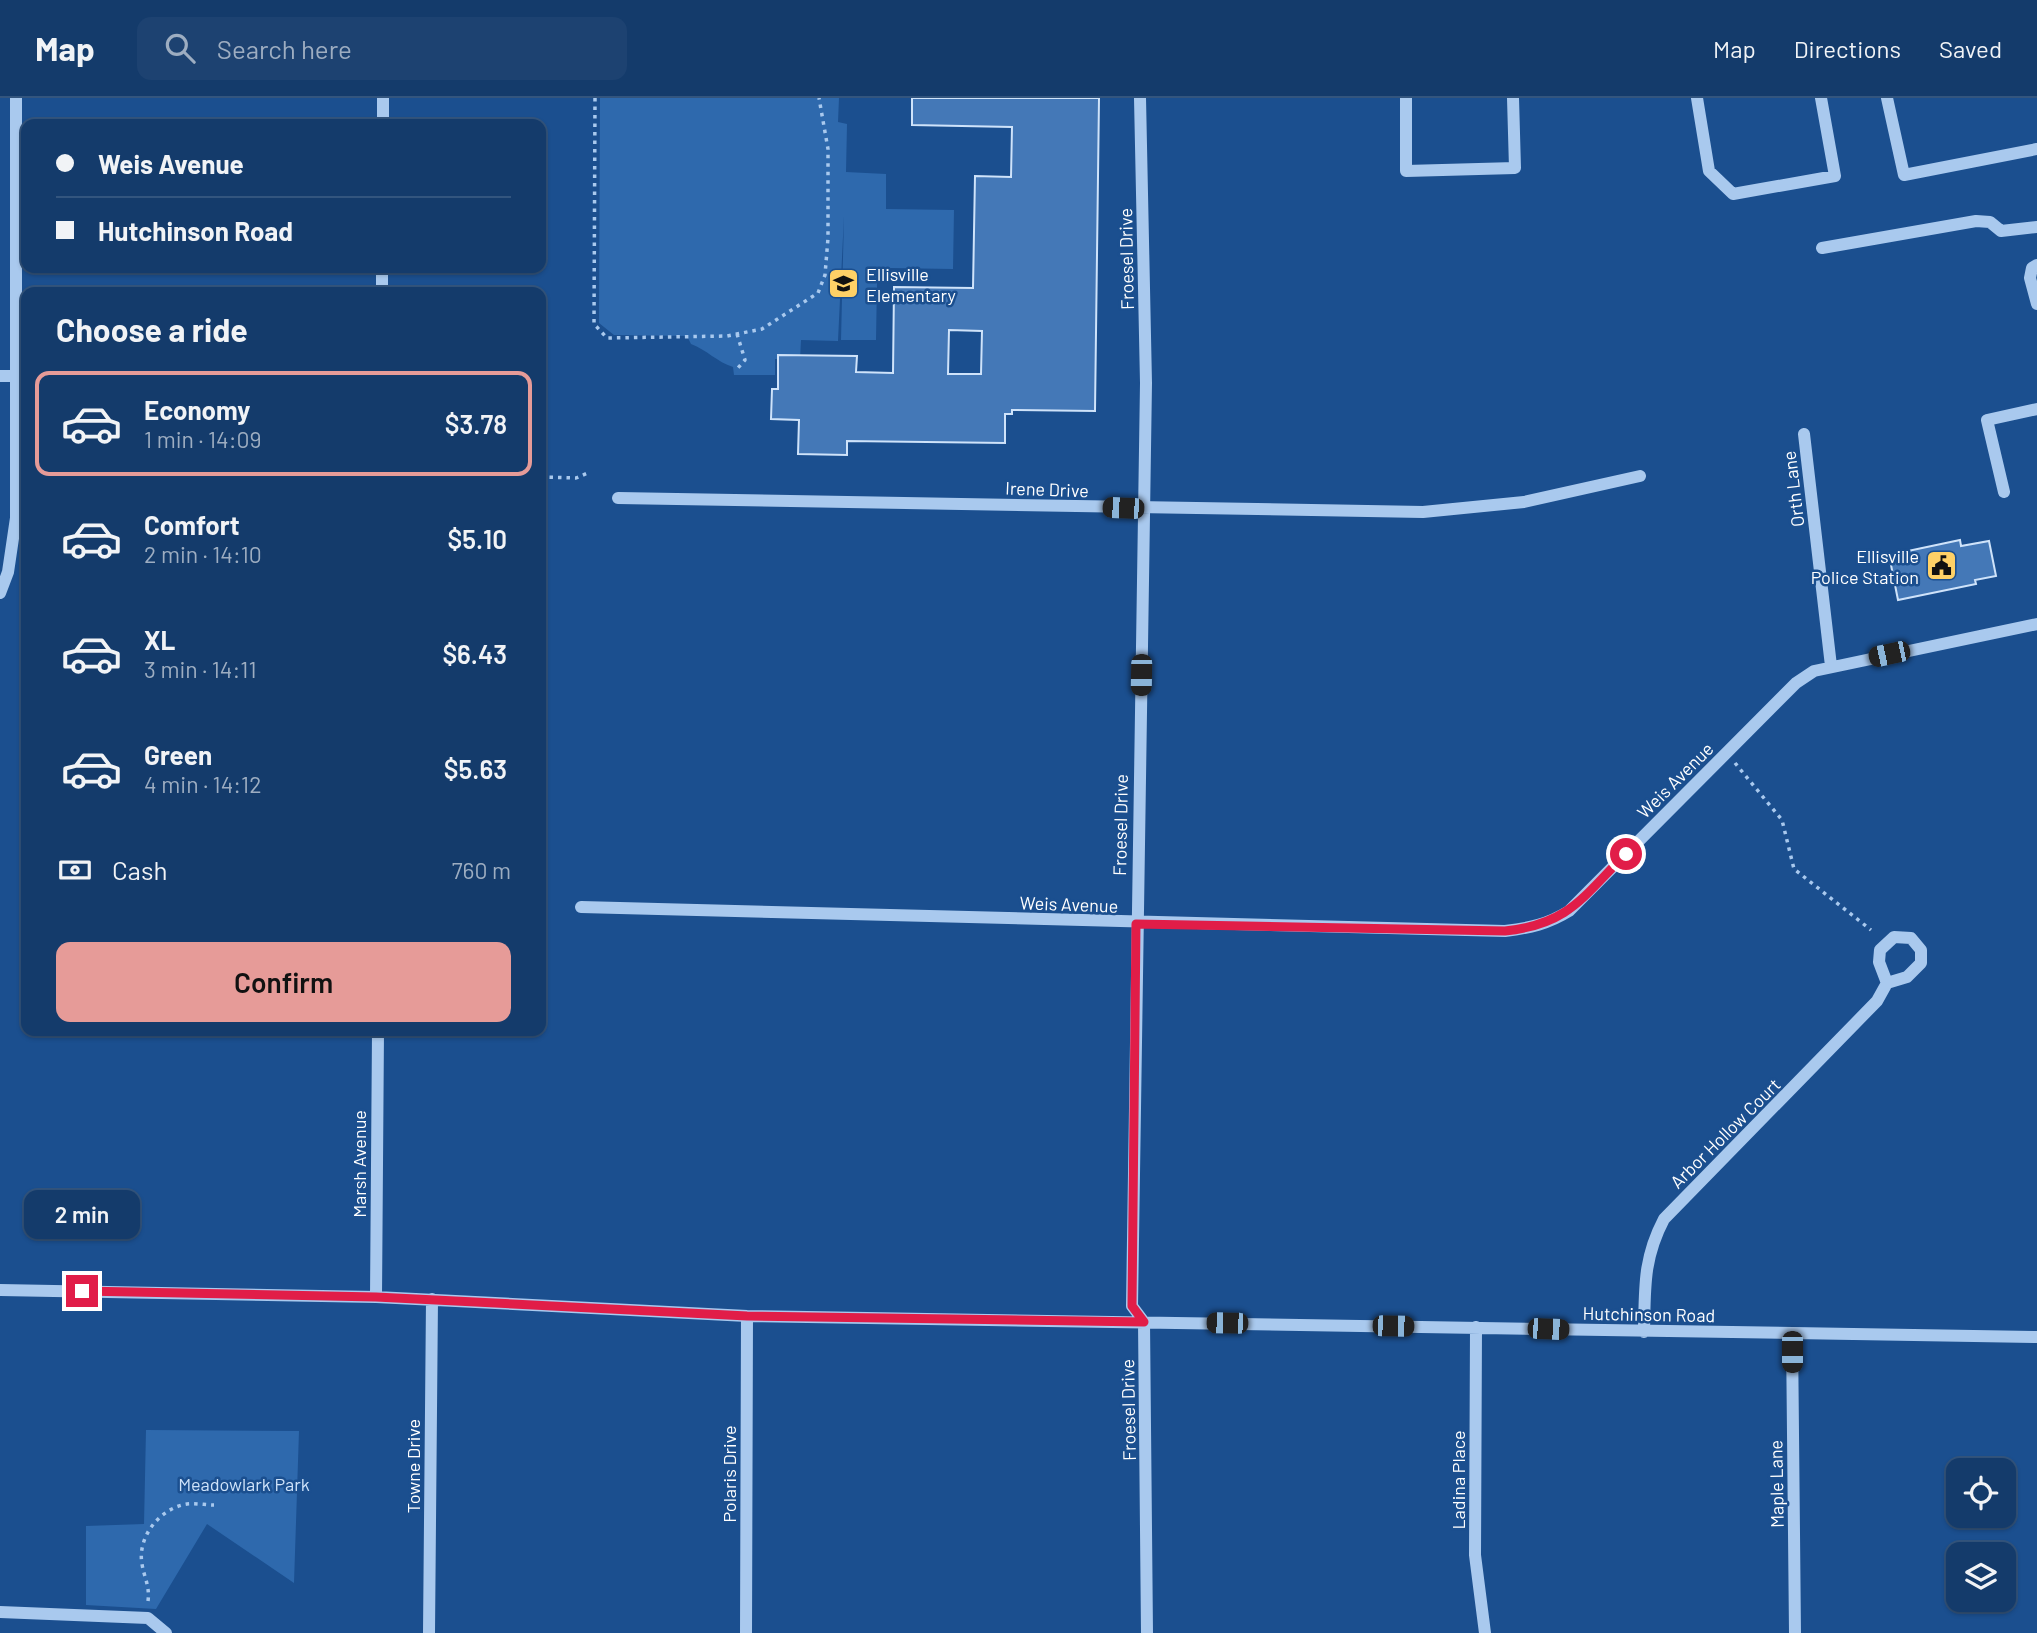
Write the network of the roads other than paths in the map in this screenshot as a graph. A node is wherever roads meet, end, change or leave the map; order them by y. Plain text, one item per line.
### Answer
1 (16, 98) edge
2 (383, 98) edge
3 (1140, 98) edge
4 (1406, 98) edge
5 (1513, 98) edge
6 (1697, 98) edge
7 (1821, 98) edge
8 (1886, 98) edge
9 (383, 119) edge
10 (2037, 149) edge
11 (2037, 227) edge
12 (1822, 248) dead end
13 (2037, 265) edge
14 (2037, 304) edge
15 (0, 376) edge
16 (15, 376) junction
17 (2037, 409) edge
18 (1804, 434) dead end
19 (1640, 476) dead end
20 (2004, 492) dead end
21 (618, 498) dead end
22 (1144, 509) junction
23 (0, 593) edge
24 (2037, 624) edge
25 (1831, 666) junction
26 (581, 907) dead end
27 (1136, 924) junction
28 (1887, 983) dead end
29 (378, 1036) edge
30 (0, 1290) edge
31 (376, 1297) junction
32 (432, 1299) junction
33 (747, 1316) junction
34 (1144, 1322) junction
35 (1476, 1327) junction
36 (1644, 1332) junction
37 (1792, 1334) junction
38 (2037, 1338) edge
39 (0, 1612) edge
40 (161, 1628) edge
41 (429, 1633) edge
42 (747, 1633) edge
43 (1147, 1633) edge
44 (1485, 1633) edge
45 (1795, 1633) edge

1 - 16 street
2 - 9 street
3 - 22 street, Froesel Drive
4 - 5 street
6 - 7 street
8 - 10 street
11 - 12 street
13 - 14 street
15 - 16 street
16 - 23 street
17 - 20 street
18 - 25 street, Orth Lane
19 - 22 street, Irene Drive
21 - 22 street, Irene Drive
22 - 27 street, Froesel Drive
24 - 25 street, Weis Avenue
25 - 27 street, Weis Avenue
26 - 27 street, Weis Avenue
27 - 34 street, Froesel Drive
28 - 36 street, Arbor Hollow Court
29 - 31 street, Marsh Avenue
30 - 31 street, Hutchinson Road
31 - 32 street, Hutchinson Road
32 - 33 street, Hutchinson Road
32 - 41 street, Towne Drive
33 - 34 street, Hutchinson Road
33 - 42 street, Polaris Drive
34 - 35 street, Hutchinson Road
34 - 43 street, Froesel Drive
35 - 36 street, Hutchinson Road
35 - 44 street, Ladina Place
36 - 37 street, Hutchinson Road
37 - 38 street, Hutchinson Road
37 - 45 street, Maple Lane
39 - 40 street

